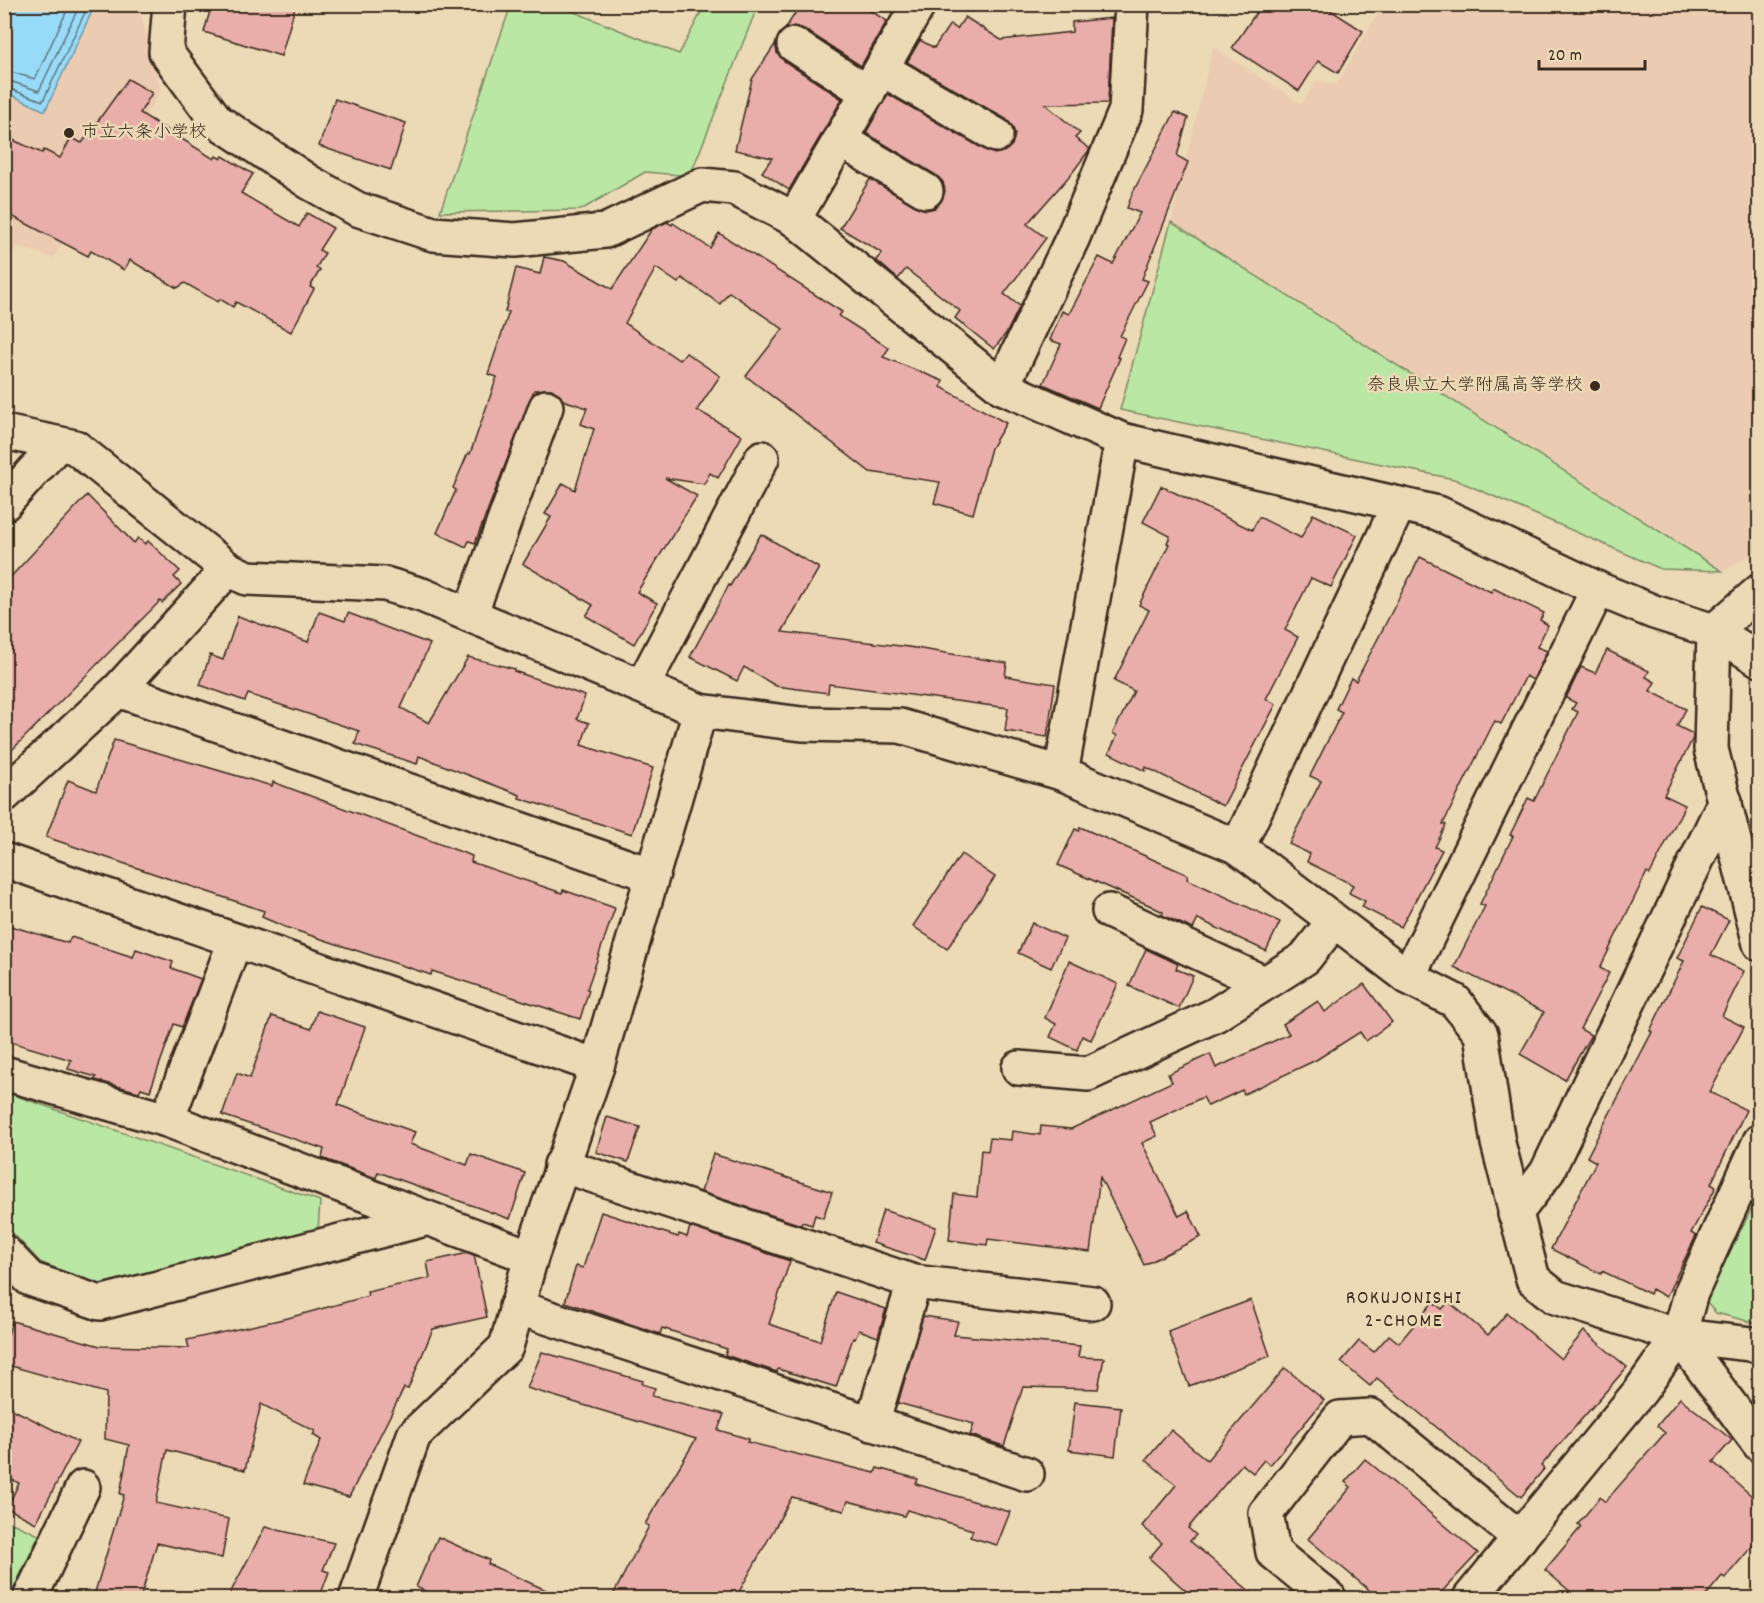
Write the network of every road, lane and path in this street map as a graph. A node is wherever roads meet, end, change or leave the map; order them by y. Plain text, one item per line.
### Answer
1 (170, 4) edge
2 (920, 4) edge
3 (1132, 4) edge
4 (794, 45) dead end
5 (875, 81) junction
6 (996, 135) dead end
7 (841, 140) junction
8 (926, 191) dead end
9 (794, 219) junction
10 (1002, 387) junction
11 (546, 407) dead end
12 (4, 432) edge
13 (1122, 440) junction
14 (58, 444) junction
15 (762, 458) dead end
16 (4, 504) edge
17 (1399, 504) junction
18 (228, 569) junction
19 (1598, 589) junction
20 (1760, 591) edge
21 (470, 615) junction
22 (1714, 631) junction
23 (1760, 660) edge
24 (643, 685) junction
25 (118, 690) junction
26 (700, 711) junction
27 (1061, 773) junction
28 (4, 795) edge
29 (1725, 801) junction
30 (1238, 847) junction
31 (4, 861) edge
32 (652, 875) junction
33 (1109, 910) dead end
34 (1334, 921) junction
35 (235, 941) junction
36 (1760, 944) edge
37 (1408, 977) junction
38 (1264, 984) junction
39 (597, 1066) junction
40 (1019, 1068) dead end
41 (4, 1072) edge
42 (167, 1120) junction
43 (1760, 1141) edge
44 (561, 1165) junction
45 (1515, 1214) junction
46 (425, 1220) junction
47 (4, 1252) edge
48 (531, 1257) junction
49 (914, 1281) junction
50 (1093, 1303) dead end
51 (516, 1307) junction
52 (1678, 1336) junction
53 (1760, 1345) edge
54 (872, 1424) junction
55 (1760, 1445) edge
56 (1027, 1474) dead end
57 (83, 1487) dead end
58 (1520, 1538) junction
59 (30, 1599) edge
60 (356, 1599) edge
61 (1329, 1599) edge
62 (1470, 1599) edge

1 - 9 street
2 - 5 street
3 - 10 street
4 - 5 street
5 - 6 street
5 - 7 street
7 - 8 street
7 - 9 street
9 - 10 street
10 - 13 street
11 - 21 street
12 - 14 street
13 - 17 street
13 - 27 street
14 - 16 street
14 - 18 street
15 - 24 street
17 - 19 street
17 - 30 street
18 - 21 street
18 - 25 street
19 - 22 street
19 - 37 street
20 - 22 street
21 - 24 street
22 - 23 street
22 - 29 street
24 - 26 street
25 - 28 street
25 - 32 street
26 - 27 street
26 - 32 street
27 - 30 street
29 - 36 street
29 - 45 street
30 - 34 street
31 - 35 street
32 - 39 street
33 - 38 street
34 - 37 street
34 - 38 street
35 - 39 street
35 - 42 street
37 - 45 street
38 - 40 street
39 - 44 street
41 - 42 street
42 - 46 street
43 - 52 street
44 - 48 street
44 - 49 street
45 - 52 street
46 - 47 street
46 - 48 street
48 - 51 street
49 - 50 street
49 - 54 street
51 - 54 street
51 - 60 street
52 - 53 street
52 - 55 street
52 - 58 street
54 - 56 street
57 - 59 street
58 - 61 street
58 - 62 street

